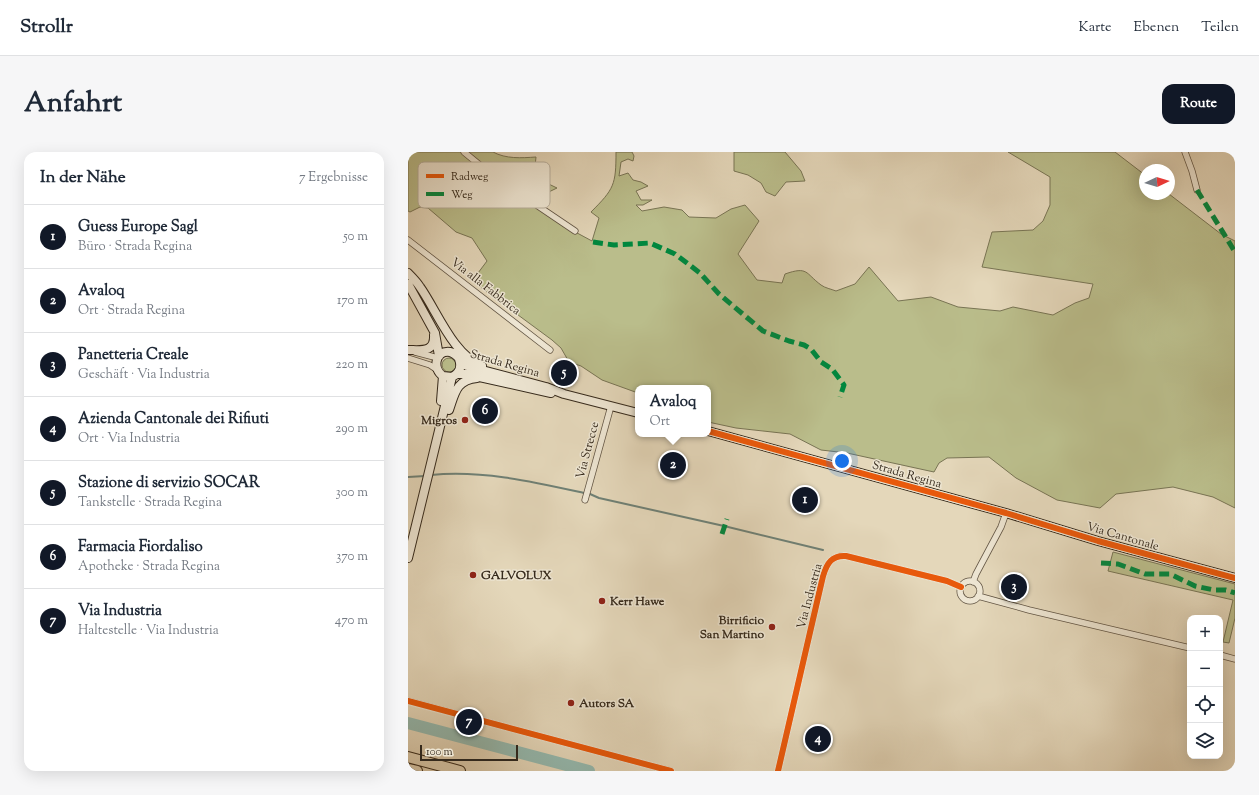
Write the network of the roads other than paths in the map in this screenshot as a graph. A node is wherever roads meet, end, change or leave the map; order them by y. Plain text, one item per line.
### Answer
1 (464, 152) edge
2 (1185, 152) edge
3 (476, 162) edge
4 (1197, 190) dead end
5 (540, 208) edge
6 (575, 232) dead end
7 (408, 240) edge
8 (408, 273) edge
9 (408, 284) edge
10 (433, 329) junction
11 (408, 350) edge
12 (550, 350) dead end
13 (438, 357) junction
14 (458, 357) junction
15 (408, 358) edge
16 (436, 369) junction
17 (454, 375) junction
18 (443, 376) junction
19 (484, 378) junction
20 (520, 380) junction
21 (564, 394) junction
22 (611, 406) junction
23 (635, 412) edge
24 (711, 432) edge
25 (434, 452) junction
26 (427, 476) junction
27 (585, 500) dead end
28 (1006, 513) junction
29 (408, 558) edge
30 (1235, 578) edge
31 (973, 582) junction
32 (961, 588) junction
33 (978, 596) junction
34 (1187, 647) edge
35 (1223, 656) edge
36 (1235, 659) edge
37 (408, 701) edge
38 (408, 757) edge
39 (408, 769) edge
40 (417, 771) edge
41 (460, 771) edge
42 (671, 771) edge
43 (778, 771) edge

1 - 3 street
2 - 4 street
5 - 6 street
7 - 12 street, Via alla Fabbrica
8 - 14 main road, Strada Regina
8 - 20 main road
9 - 10 main road
10 - 11 main road
10 - 13 main road
11 - 13 street
13 - 14 main road
13 - 16 main road
14 - 17 main road
14 - 20 main road, Strada Regina
15 - 16 street
16 - 18 main road
17 - 18 main road
17 - 19 main road
17 - 25 main road
18 - 26 main road
19 - 21 main road
19 - 25 main road
20 - 21 main road, Strada Regina
21 - 22 main road, Strada Regina
22 - 23 main road, Strada Regina
22 - 27 street, Via Strecce
24 - 28 main road, Strada Regina
25 - 26 main road
26 - 29 main road
28 - 30 main road, Via Cantonale
28 - 31 street
31 - 32 street
31 - 33 street
32 - 33 street
32 - 43 street, Via Industria
33 - 34 street
35 - 36 street
37 - 42 street
38 - 41 highway
39 - 40 highway

